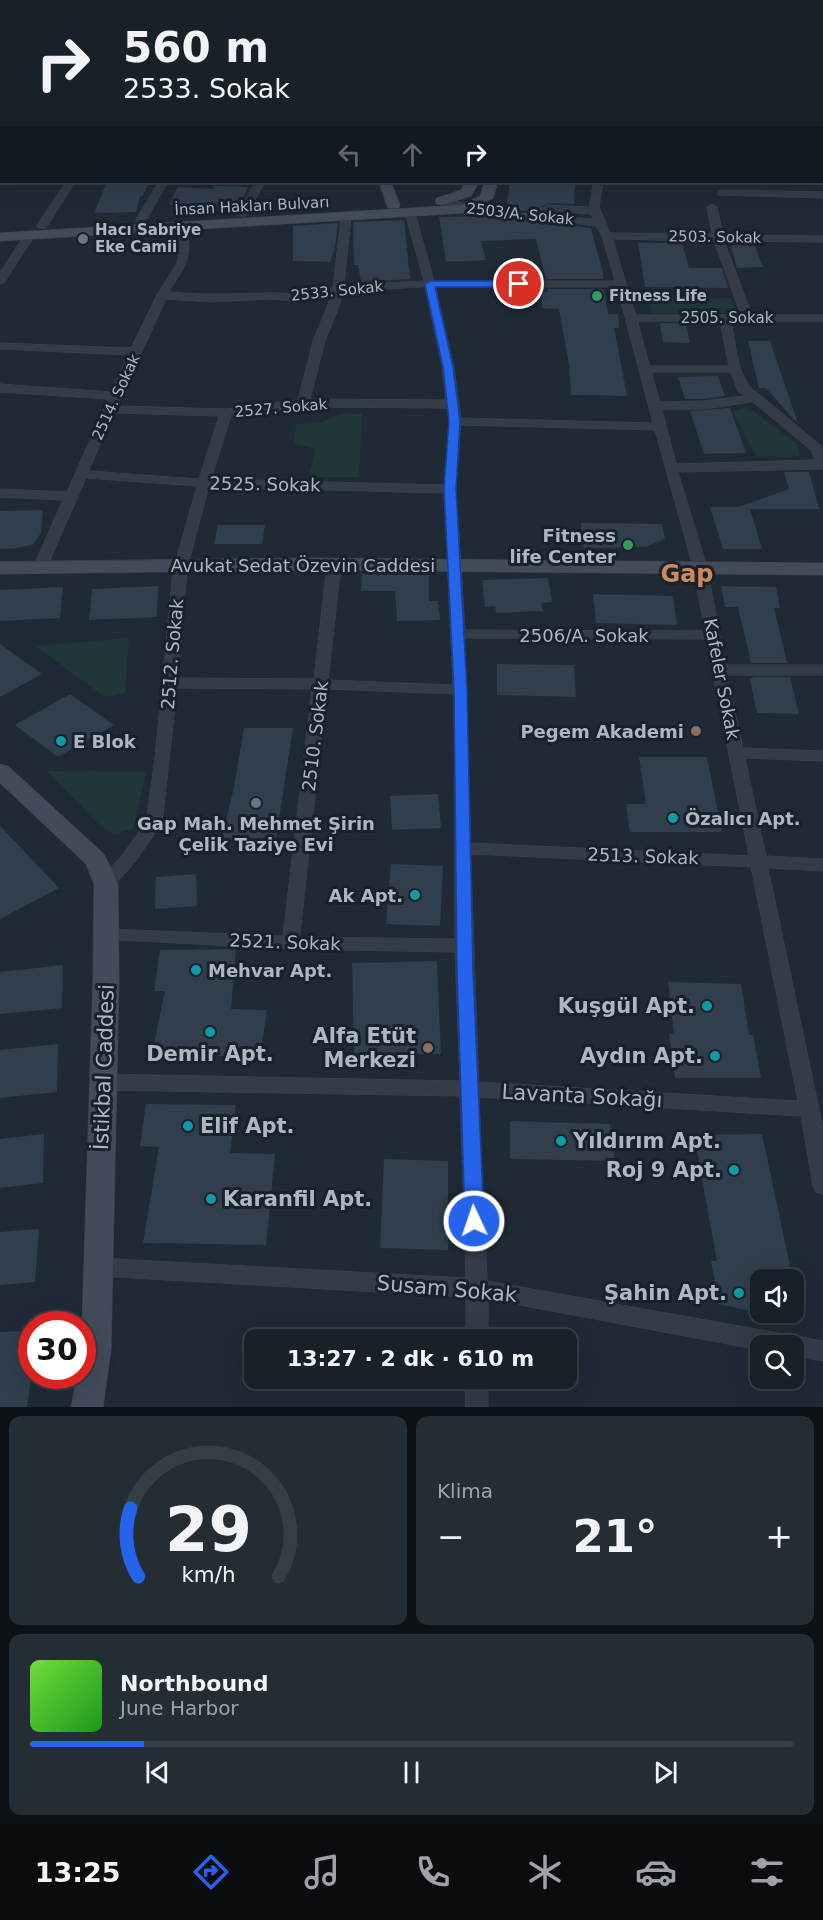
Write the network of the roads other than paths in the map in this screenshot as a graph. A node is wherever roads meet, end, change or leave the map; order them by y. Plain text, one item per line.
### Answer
1 (69, 183) edge
2 (162, 183) edge
3 (259, 183) edge
4 (385, 183) edge
5 (471, 183) edge
6 (491, 183) edge
7 (598, 183) edge
8 (721, 193) dead end
9 (819, 194) edge
10 (463, 202) junction
11 (478, 202) junction
12 (393, 205) junction
13 (712, 207) dead end
14 (411, 213) junction
15 (242, 214) junction
16 (346, 217) junction
17 (597, 218) junction
18 (141, 220) junction
19 (42, 226) junction
20 (182, 226) junction
21 (0, 228) edge
22 (30, 235) junction
23 (607, 236) junction
24 (0, 237) edge
25 (718, 237) junction
26 (823, 239) edge
27 (0, 281) edge
28 (430, 284) junction
29 (621, 284) junction
30 (338, 289) junction
31 (162, 295) junction
32 (725, 317) junction
33 (747, 317) junction
34 (632, 318) junction
35 (823, 318) edge
36 (0, 345) edge
37 (135, 352) junction
38 (645, 369) junction
39 (736, 369) junction
40 (0, 388) edge
41 (115, 396) junction
42 (756, 398) junction
43 (303, 403) junction
44 (452, 404) junction
45 (655, 406) junction
46 (109, 409) junction
47 (226, 412) junction
48 (454, 421) junction
49 (660, 427) junction
50 (822, 459) edge
51 (671, 468) junction
52 (81, 474) junction
53 (204, 483) junction
54 (450, 489) junction
55 (0, 493) edge
56 (71, 496) junction
57 (181, 564) junction
58 (334, 564) junction
59 (454, 566) junction
60 (40, 567) junction
61 (700, 567) junction
62 (0, 568) edge
63 (823, 569) edge
64 (457, 634) junction
65 (712, 635) junction
66 (719, 670) junction
67 (823, 670) edge
68 (170, 683) junction
69 (321, 684) junction
70 (460, 690) junction
71 (736, 753) junction
72 (823, 756) edge
73 (2, 775) edge
74 (463, 848) junction
75 (760, 861) junction
76 (823, 865) edge
77 (106, 884) junction
78 (107, 935) junction
79 (291, 942) junction
80 (464, 946) junction
81 (103, 1082) junction
82 (469, 1089) junction
83 (808, 1109) junction
84 (821, 1156) edge
85 (823, 1186) edge
86 (98, 1267) junction
87 (477, 1287) junction
88 (477, 1329) edge
89 (750, 1338) edge
90 (804, 1348) edge
91 (823, 1351) edge
92 (477, 1389) edge
93 (87, 1407) edge
94 (477, 1407) edge

1 - 19 street
2 - 18 street
3 - 15 street
4 - 12 street
5 - 10 street
6 - 11 street
7 - 17 street
8 - 9 street
10 - 11 street, İnsan Hakları Bulvarı
10 - 12 street, İnsan Hakları Bulvarı
10 - 14 street, İnsan Hakları Bulvarı
10 - 17 street, 2503/A. Sokak
11 - 17 street
12 - 15 street, İnsan Hakları Bulvarı
13 - 25 street
14 - 16 street, İnsan Hakları Bulvarı
14 - 28 street
15 - 18 street, İnsan Hakları Bulvarı
16 - 20 street, İnsan Hakları Bulvarı
16 - 30 street
17 - 23 street, Kafeler Sokak
18 - 19 street, İnsan Hakları Bulvarı
19 - 21 street, İnsan Hakları Bulvarı
20 - 22 street, İnsan Hakları Bulvarı
20 - 31 street, 2514. Sokak
22 - 24 street, İnsan Hakları Bulvarı
22 - 27 street
23 - 25 street, 2503. Sokak
23 - 29 street, Kafeler Sokak
25 - 26 street, 2503. Sokak
25 - 33 street
28 - 29 street, 2533. Sokak
28 - 30 street, 2533. Sokak
28 - 44 street
29 - 34 street, Kafeler Sokak
30 - 31 street, 2533. Sokak
30 - 43 street
31 - 37 street, 2514. Sokak
32 - 33 street, 2505. Sokak
32 - 34 street, 2505. Sokak
32 - 39 street
33 - 35 street, 2505. Sokak
34 - 38 street, Kafeler Sokak
36 - 37 street
37 - 41 street, 2514. Sokak
38 - 39 street
38 - 45 street, Kafeler Sokak
39 - 42 street
40 - 41 street
41 - 46 street, 2514. Sokak
42 - 45 street
42 - 50 street
43 - 44 street, 2527. Sokak
43 - 47 street, 2527. Sokak
44 - 48 street
45 - 49 street, Kafeler Sokak
46 - 47 street, 2527. Sokak
46 - 52 street, 2514. Sokak
47 - 53 street, 2512. Sokak
48 - 49 street
48 - 54 street
49 - 51 street, Kafeler Sokak
50 - 51 street
51 - 61 street, Kafeler Sokak
52 - 53 street, 2525. Sokak
52 - 56 street, 2514. Sokak
53 - 54 street, 2525. Sokak
53 - 57 street, 2512. Sokak
54 - 59 street
55 - 56 street
56 - 60 street, 2514. Sokak
57 - 58 street, Avukat Sedat Özevin Caddesi
57 - 60 street, Avukat Sedat Özevin Caddesi
57 - 68 street, 2512. Sokak
58 - 59 street, Avukat Sedat Özevin Caddesi
58 - 69 street, 2510. Sokak
59 - 61 street, Avukat Sedat Özevin Caddesi
59 - 64 street
60 - 62 street, Avukat Sedat Özevin Caddesi
61 - 63 street, Avukat Sedat Özevin Caddesi
61 - 65 street, Kafeler Sokak
64 - 65 street, 2506/A. Sokak
64 - 70 street
65 - 66 street, Kafeler Sokak
66 - 67 street
66 - 71 street, Kafeler Sokak
68 - 69 street
68 - 77 street, 2512. Sokak
69 - 70 street
69 - 79 street, 2510. Sokak
70 - 74 street
71 - 72 street
71 - 75 street, Kafeler Sokak
73 - 77 street, İstikbal Caddesi
74 - 75 street, 2513. Sokak
74 - 80 street
75 - 76 street, 2513. Sokak
75 - 83 street, Kafeler Sokak
77 - 78 street, İstikbal Caddesi
78 - 79 street, 2521. Sokak
78 - 81 street, İstikbal Caddesi
79 - 80 street, 2521. Sokak
80 - 82 street
81 - 82 street, Lavanta Sokağı
81 - 86 street, İstikbal Caddesi
82 - 83 street, Lavanta Sokağı
82 - 87 street
83 - 84 street, Kafeler Sokak
84 - 85 street, Kafeler Sokak
86 - 87 street, Susam Sokak
86 - 93 street, İstikbal Caddesi
87 - 88 street
87 - 89 street, Susam Sokak
90 - 91 street, Susam Sokak
92 - 94 street

